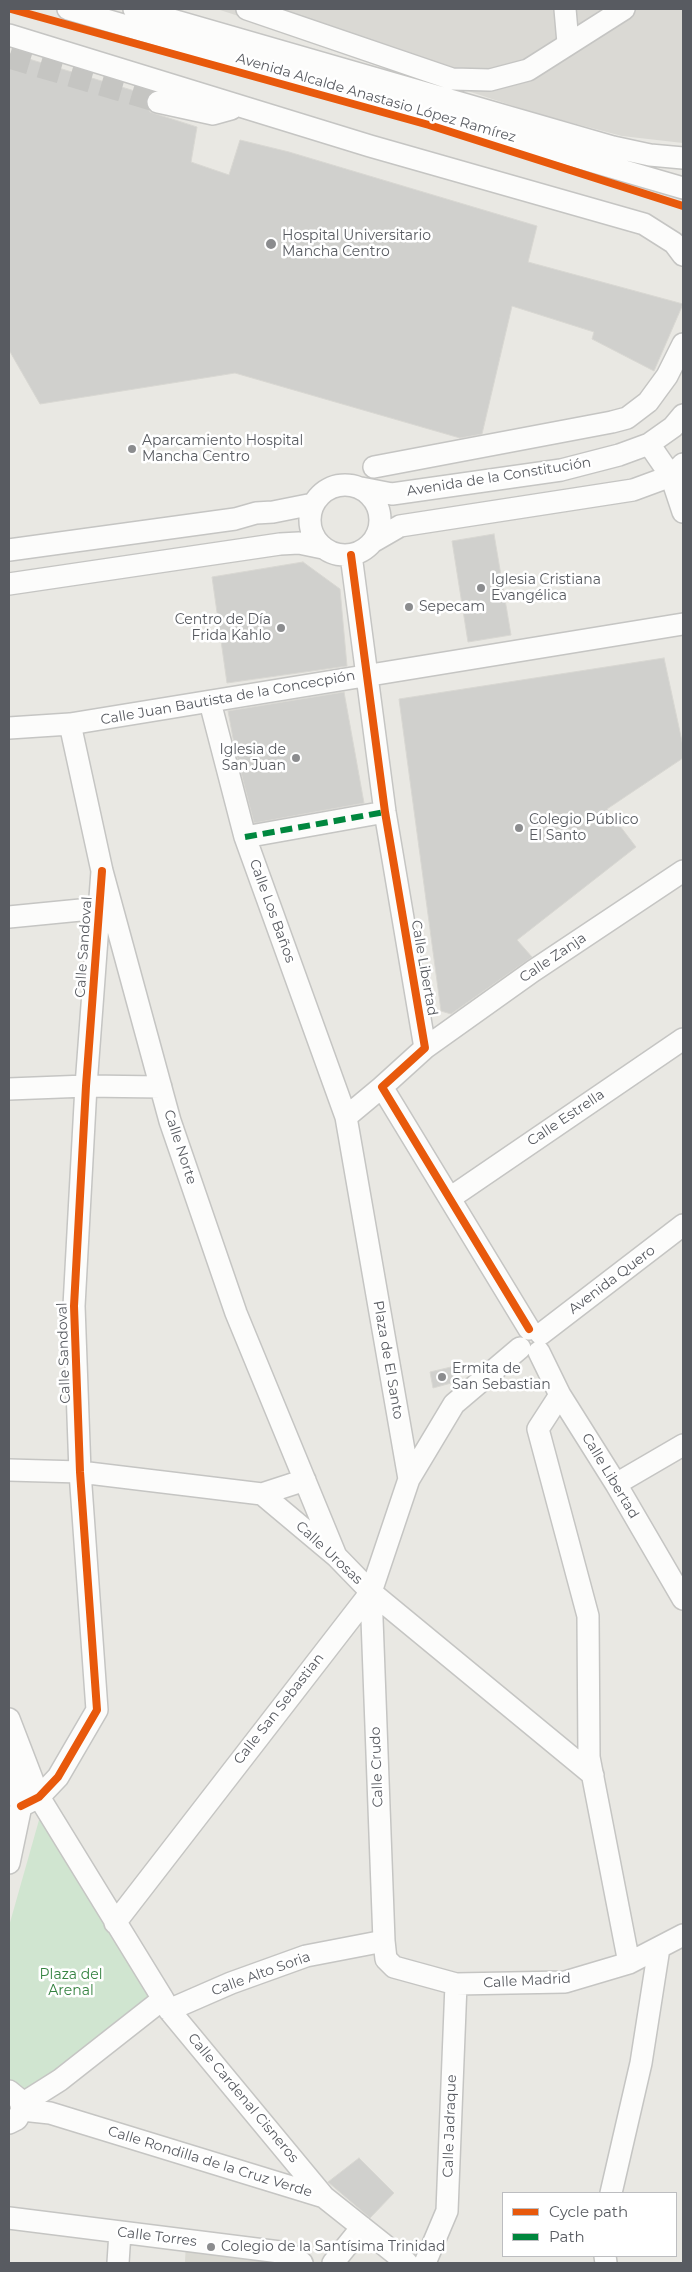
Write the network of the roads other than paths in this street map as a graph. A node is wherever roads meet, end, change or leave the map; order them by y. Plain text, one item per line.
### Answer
1 (68, 9) edge
2 (134, 9) edge
3 (565, 9) edge
4 (624, 9) edge
5 (253, 10) edge
6 (9, 35) edge
7 (568, 43) junction
8 (158, 102) tunnel mouth
9 (239, 107) junction
10 (683, 158) edge
11 (683, 188) edge
12 (683, 254) edge
13 (683, 344) edge
14 (683, 415) edge
15 (649, 444) junction
16 (374, 467) dead end
17 (677, 470) edge
18 (361, 488) junction
19 (313, 504) junction
20 (683, 512) edge
21 (374, 542) junction
22 (323, 548) junction
23 (9, 550) edge
24 (351, 555) junction
25 (9, 584) edge
26 (683, 624) edge
27 (367, 675) junction
28 (210, 702) junction
29 (70, 724) junction
30 (9, 728) edge
31 (385, 812) junction
32 (245, 837) junction
33 (102, 871) junction
34 (683, 871) edge
35 (100, 908) junction
36 (9, 917) edge
37 (683, 1039) edge
38 (425, 1048) junction
39 (86, 1086) junction
40 (161, 1087) junction
41 (382, 1087) junction
42 (9, 1089) edge
43 (346, 1117) junction
44 (450, 1198) junction
45 (683, 1226) edge
46 (532, 1341) junction
47 (560, 1395) junction
48 (683, 1445) edge
49 (9, 1470) edge
50 (80, 1472) junction
51 (409, 1479) junction
52 (305, 1480) junction
53 (616, 1484) junction
54 (262, 1494) junction
55 (336, 1556) junction
56 (371, 1592) junction
57 (683, 1599) edge
58 (9, 1720) edge
59 (9, 1745) edge
60 (593, 1775) junction
61 (30, 1801) junction
62 (9, 1863) edge
63 (115, 1922) junction
64 (683, 1934) edge
65 (384, 1941) junction
66 (659, 1948) junction
67 (629, 1963) junction
68 (456, 1984) junction
69 (166, 2004) junction
70 (60, 2080) junction
71 (15, 2107) edge
72 (50, 2113) junction
73 (611, 2192) edge
74 (324, 2197) junction
75 (9, 2218) edge
76 (362, 2227) junction
77 (120, 2232) junction
78 (118, 2263) edge
79 (302, 2263) edge
80 (333, 2263) edge
81 (407, 2263) edge
82 (425, 2263) edge

1 - 11 street, Avenida Alcalde Anastasio López Ramírez
2 - 10 street, Avenida Alcalde Anastasio López Ramírez
3 - 7 street
4 - 7 street
5 - 7 street
6 - 9 street
8 - 9 street
9 - 12 street
13 - 16 street
14 - 15 street, Avenida de la Constitución
15 - 17 street
15 - 18 street, Avenida de la Constitución
17 - 20 street
17 - 21 street
18 - 19 street
18 - 21 street
19 - 22 street
19 - 23 street
21 - 24 street
22 - 24 street
22 - 25 street
24 - 27 street, Calle Libertad
26 - 27 street, Calle Juan Bautista de la Concecpión
27 - 28 street, Calle Juan Bautista de la Concecpión
27 - 31 street, Calle Libertad
28 - 29 street, Calle Juan Bautista de la Concecpión
28 - 32 street, Calle Los Baños
29 - 30 street, Calle Juan Bautista de la Concecpión
29 - 33 street, Calle Norte
31 - 32 street
31 - 38 street, Calle Libertad
32 - 43 street, Calle Los Baños
33 - 35 street, Calle Sandoval
33 - 40 street, Calle Norte
34 - 38 street, Calle Zanja
35 - 36 street
35 - 39 street, Calle Sandoval
37 - 44 street, Calle Estrella
38 - 41 street
39 - 40 street
39 - 42 street
39 - 50 street, Calle Sandoval
40 - 52 street, Calle Norte
41 - 43 street
41 - 44 street, Calle Libertad
43 - 51 street, Plaza de El Santo
44 - 46 street, Calle Libertad
45 - 46 street, Avenida Quero
46 - 47 street, Calle Libertad
46 - 51 street
47 - 53 street, Calle Libertad
47 - 60 street
48 - 53 street
49 - 50 street
50 - 54 street
50 - 61 street, Calle Sandoval
51 - 56 street, Calle San Sebastian
52 - 54 street
52 - 55 street, Calle Norte
53 - 57 street, Calle Libertad
54 - 55 street, Calle Urosas
55 - 56 street, Calle Urosas
56 - 60 street, Calle Urosas
56 - 63 street, Calle San Sebastian
56 - 65 street, Calle Crudo
58 - 61 street
59 - 61 street
60 - 67 street
61 - 62 street
61 - 63 street
63 - 69 street
64 - 66 street, Calle Madrid
65 - 68 street, Calle Madrid
65 - 69 street, Calle Alto Soria
66 - 67 street, Calle Madrid
66 - 73 street
67 - 68 street, Calle Madrid
68 - 82 street, Calle Jadraque
69 - 70 street
69 - 74 street, Calle Cardenal Cisneros
70 - 71 street
70 - 72 street
71 - 72 street, Calle Rondilla de la Cruz Verde
72 - 74 street, Calle Rondilla de la Cruz Verde
74 - 76 street, Calle Rondilla de la Cruz Verde
75 - 77 street, Calle Torres
76 - 80 street
76 - 81 street, Calle Rondilla de la Cruz Verde
77 - 78 street
77 - 79 street, Calle Torres

